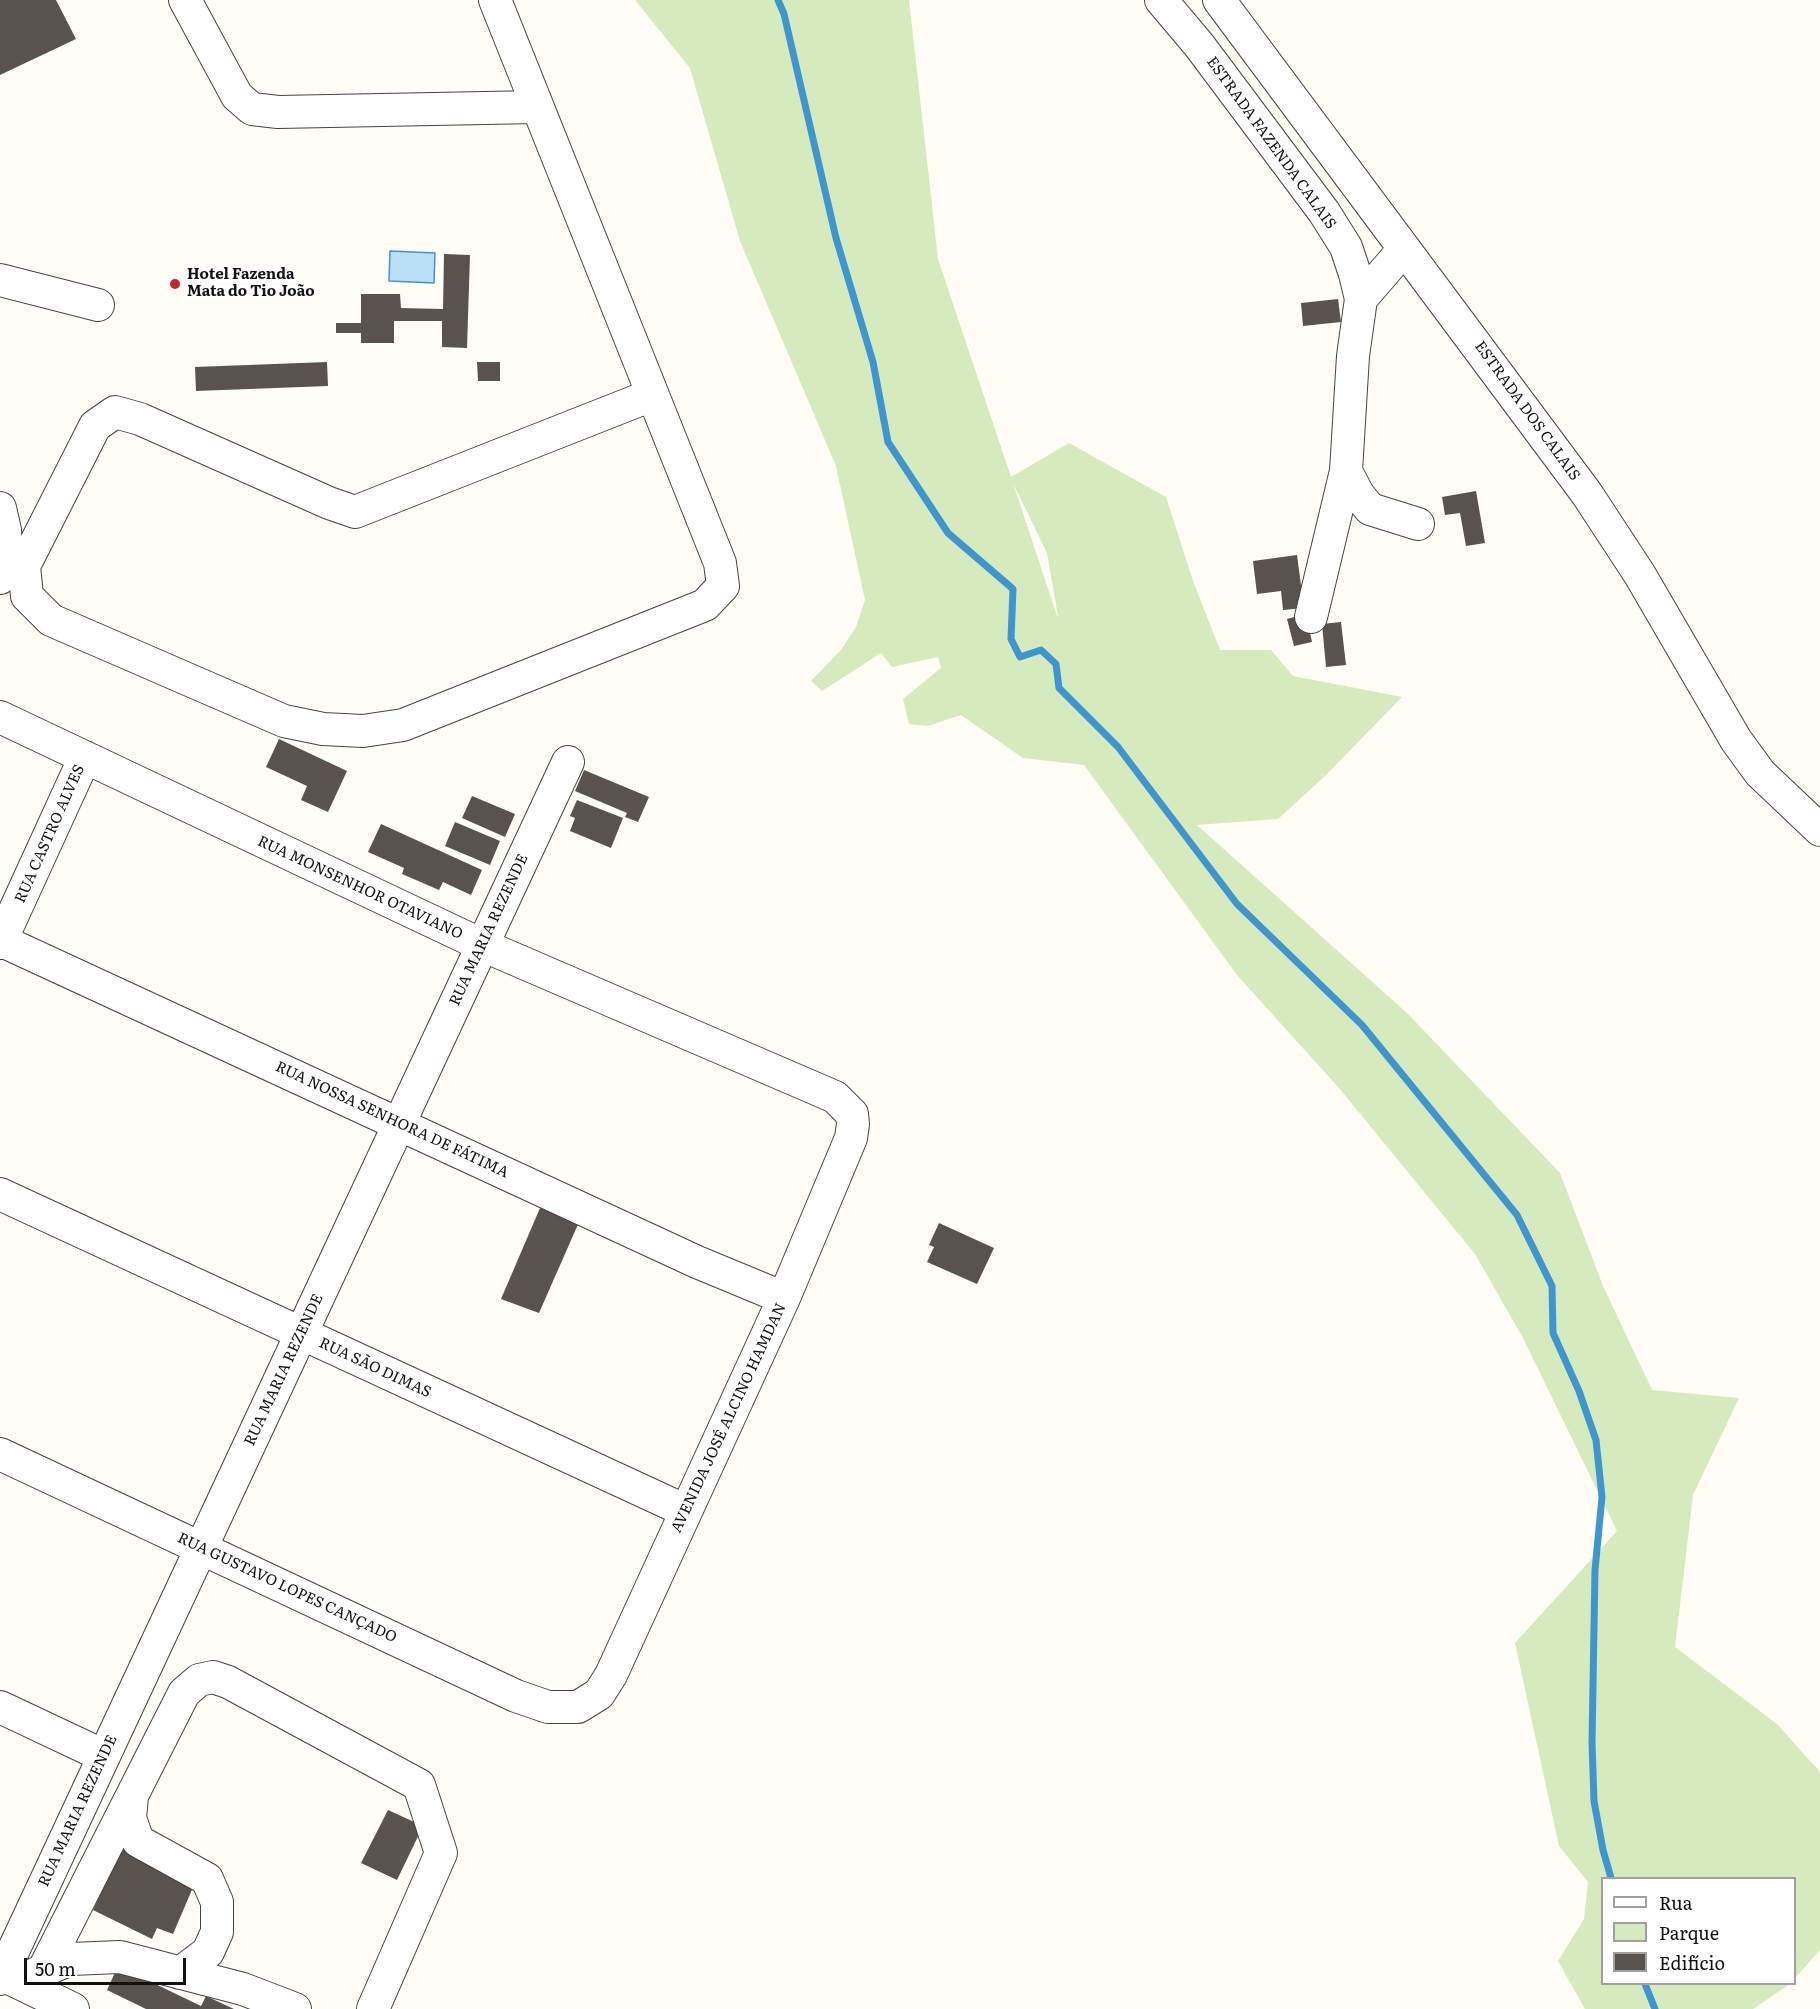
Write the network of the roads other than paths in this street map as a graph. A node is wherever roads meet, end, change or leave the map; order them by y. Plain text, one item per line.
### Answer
1 (185, 0) edge
2 (495, 0) edge
3 (1161, 0) edge
4 (1219, 0) edge
5 (537, 108) junction
6 (1404, 249) junction
7 (0, 280) edge
8 (1360, 298) junction
9 (98, 305) dead end
10 (652, 395) junction
11 (1346, 471) junction
12 (0, 508) edge
13 (1418, 524) dead end
14 (0, 578) edge
15 (1311, 617) dead end
16 (0, 717) edge
17 (85, 757) junction
18 (568, 762) dead end
19 (1820, 830) edge
20 (0, 941) edge
21 (482, 945) junction
22 (852, 1114) joint
23 (399, 1123) junction
24 (0, 1194) edge
25 (784, 1298) junction
26 (301, 1334) junction
27 (0, 1454) edge
28 (686, 1510) junction
29 (201, 1548) junction
30 (0, 1707) edge
31 (578, 1707) joint
32 (104, 1756) junction
33 (132, 1795) junction
34 (180, 1972) junction
35 (13, 1976) edge
36 (73, 2009) edge
37 (295, 2009) edge
38 (373, 2009) edge

1 - 5 street
2 - 5 street
3 - 8 street, ESTRADA FAZENDA CALAIS
4 - 6 street, ESTRADA DOS CALAIS
5 - 10 street
6 - 8 street
6 - 19 street, ESTRADA DOS CALAIS
7 - 9 street
8 - 11 street, ESTRADA FAZENDA CALAIS
10 - 10 street
11 - 13 street
11 - 15 street, ESTRADA FAZENDA CALAIS
12 - 14 street
16 - 17 street, RUA MONSENHOR OTAVIANO
17 - 20 street, RUA CASTRO ALVES
17 - 21 street, RUA MONSENHOR OTAVIANO
18 - 21 street, RUA MARIA REZENDE
20 - 23 street, RUA NOSSA SENHORA DE FÁTIMA
21 - 22 street, RUA MONSENHOR OTAVIANO
21 - 23 street, RUA MARIA REZENDE
22 - 25 street, AVENIDA JOSÉ ALCINO HAMDAN
23 - 25 street, RUA NOSSA SENHORA DE FÁTIMA
23 - 26 street, RUA MARIA REZENDE
24 - 26 street, RUA SÃO DIMAS
25 - 28 street, AVENIDA JOSÉ ALCINO HAMDAN
26 - 28 street, RUA SÃO DIMAS
26 - 29 street, RUA MARIA REZENDE
27 - 29 street, RUA GUSTAVO LOPES CANÇADO
28 - 31 street, AVENIDA JOSÉ ALCINO HAMDAN
29 - 31 street, RUA GUSTAVO LOPES CANÇADO
29 - 32 street, RUA MARIA REZENDE
30 - 32 street
32 - 35 street, RUA MARIA REZENDE
33 - 34 street
33 - 35 street
33 - 38 street
34 - 35 street
34 - 37 street
35 - 36 street

